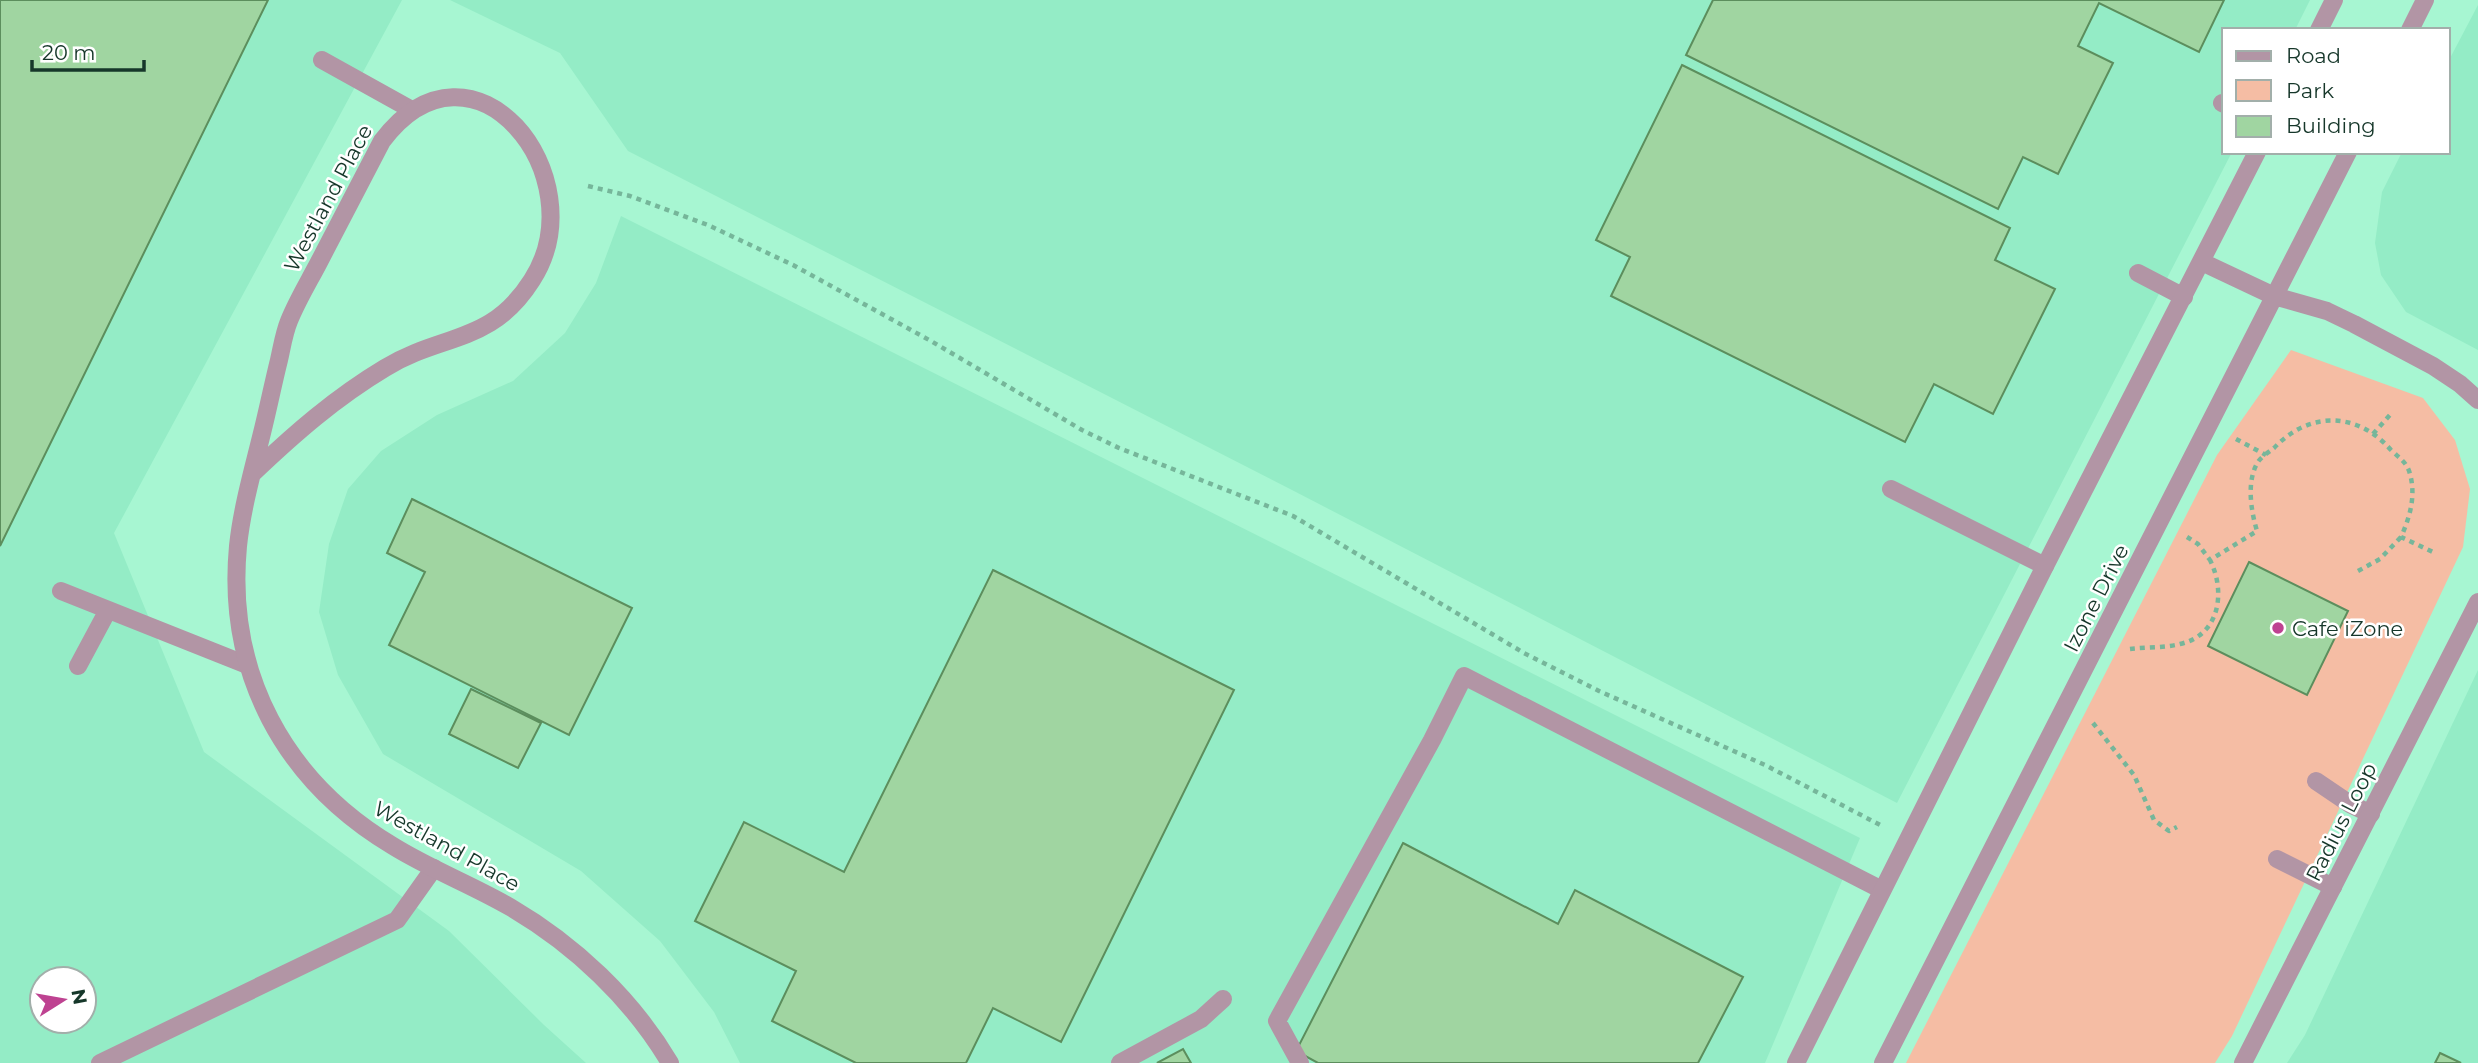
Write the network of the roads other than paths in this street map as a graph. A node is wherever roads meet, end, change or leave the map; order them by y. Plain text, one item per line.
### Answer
1 (2334, 0) edge
2 (2425, 0) edge
3 (2320, 28) edge
4 (2411, 28) edge
5 (322, 60) dead end
6 (412, 110) junction
7 (2256, 154) edge
8 (2347, 154) edge
9 (2202, 262) junction
10 (2138, 273) dead end
11 (2274, 296) junction
12 (2184, 297) junction
13 (2478, 400) edge
14 (252, 474) junction
15 (1891, 489) dead end
16 (2045, 566) junction
17 (61, 591) dead end
18 (2478, 603) edge
19 (108, 610) junction
20 (247, 665) junction
21 (78, 666) dead end
22 (2316, 781) dead end
23 (2371, 814) junction
24 (2277, 859) dead end
25 (433, 868) junction
26 (2333, 887) junction
27 (1882, 890) junction
28 (1223, 999) dead end
29 (100, 1063) edge
30 (670, 1063) edge
31 (1120, 1063) edge
32 (1300, 1063) edge
33 (1796, 1063) edge
34 (1883, 1063) edge
35 (2243, 1063) edge

1 - 3 street
2 - 4 street
5 - 6 street
6 - 14 street, Westland Place
6 - 14 street, Westland Place
7 - 9 street
8 - 11 street, Izone Drive
9 - 11 street
9 - 12 street
10 - 12 street
11 - 13 street
11 - 34 street, Izone Drive
12 - 16 street
14 - 20 street, Westland Place
15 - 16 street
16 - 27 street
17 - 19 street
18 - 23 street, Radius Loop
19 - 20 street
19 - 21 street
20 - 25 street, Westland Place
22 - 23 street
23 - 26 street, Radius Loop
24 - 26 street
25 - 29 street
25 - 30 street, Westland Place
26 - 35 street, Radius Loop
27 - 32 street
27 - 33 street
28 - 31 street

